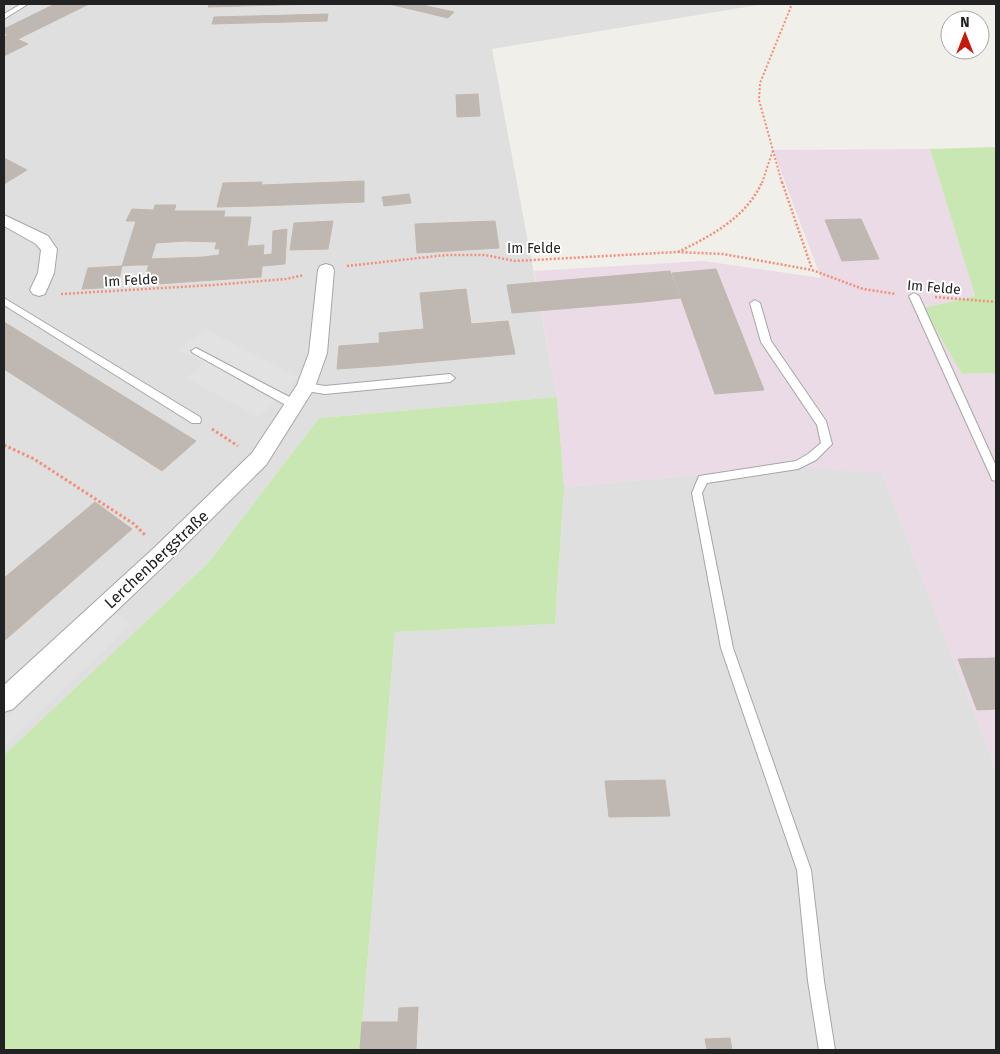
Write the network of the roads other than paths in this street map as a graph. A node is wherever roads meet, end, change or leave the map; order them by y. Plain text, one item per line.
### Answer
1 (25, 4) edge
2 (4, 17) edge
3 (4, 220) edge
4 (326, 270) road end
5 (39, 290) road end
6 (914, 296) road end
7 (4, 301) edge
8 (755, 303) dead end
9 (196, 351) dead end
10 (450, 378) dead end
11 (306, 387) junction
12 (295, 406) junction
13 (196, 420) road end
14 (996, 477) edge
15 (4, 701) edge
16 (827, 1050) edge

1 - 2 lane
3 - 5 street
4 - 11 street, Lerchenbergstraße
6 - 14 lane
7 - 13 lane
8 - 16 lane
9 - 12 lane
10 - 11 lane
11 - 12 street, Lerchenbergstraße
12 - 15 street, Lerchenbergstraße

